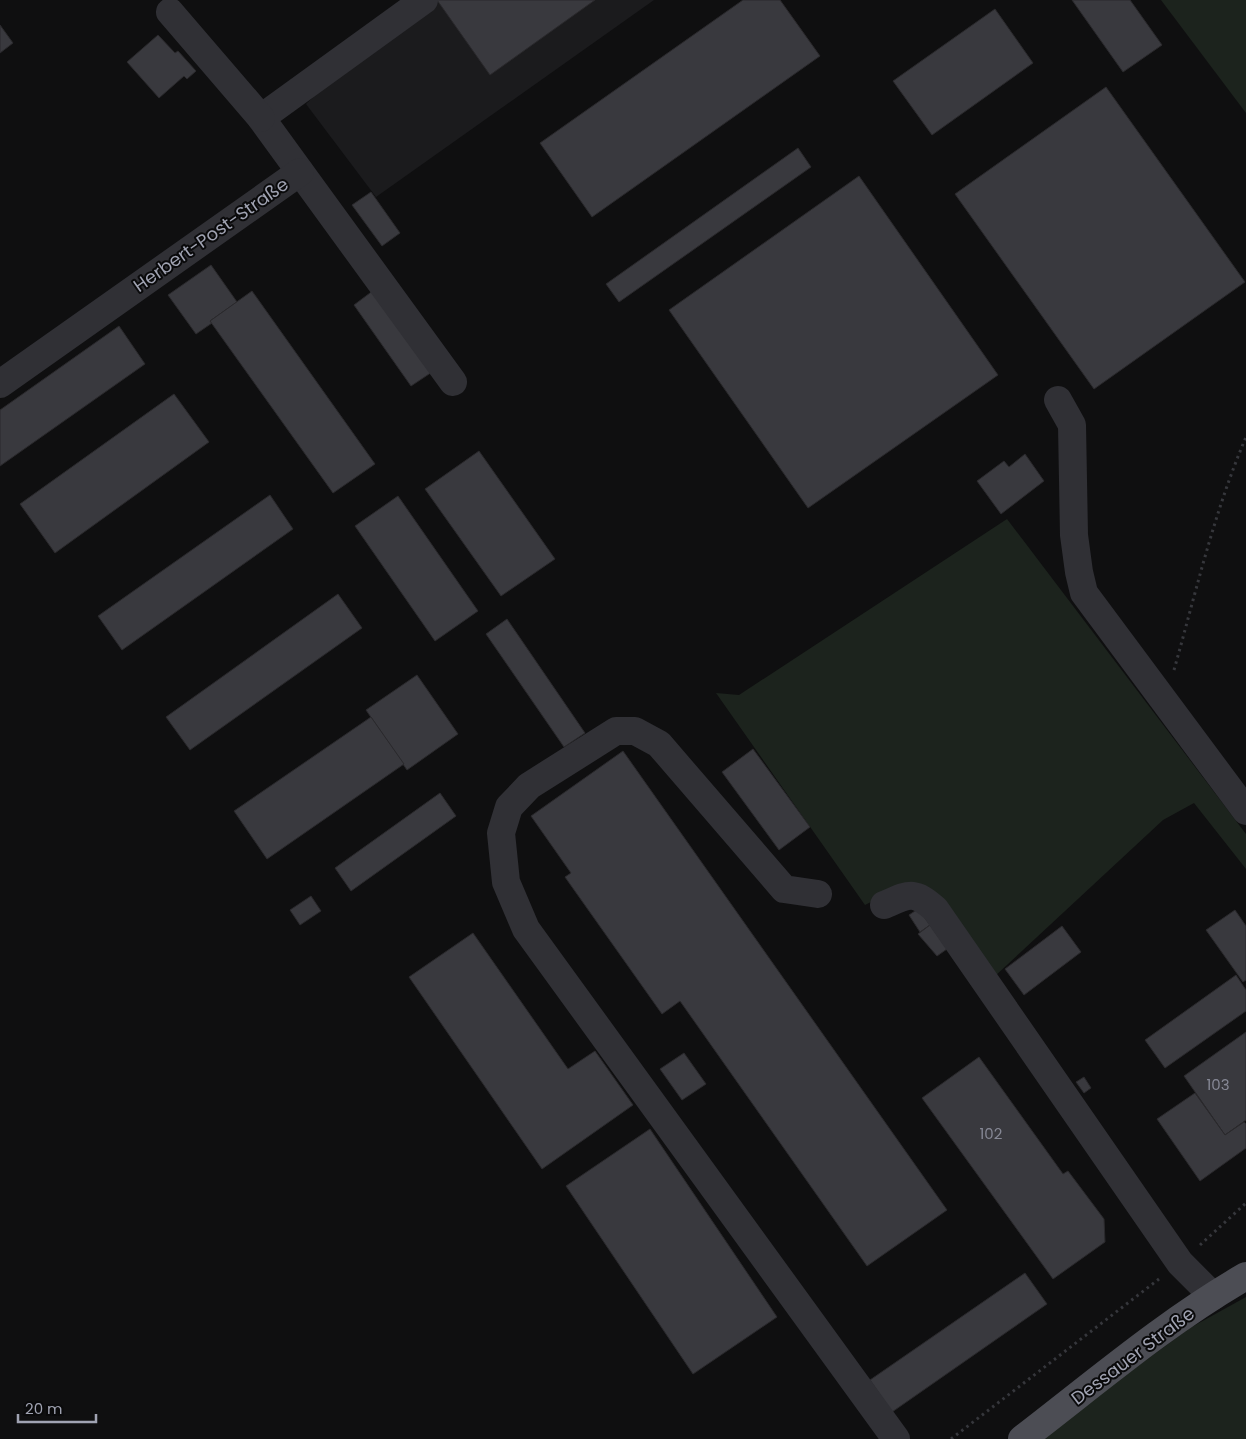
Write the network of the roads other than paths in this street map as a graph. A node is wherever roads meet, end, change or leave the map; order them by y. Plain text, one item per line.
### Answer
1 (424, 0) edge
2 (170, 12) dead end
3 (261, 118) junction
4 (300, 172) junction
5 (453, 382) dead end
6 (0, 384) edge
7 (1058, 400) dead end
8 (1246, 811) edge
9 (818, 894) dead end
10 (884, 905) dead end
11 (1246, 1276) edge
12 (1213, 1296) junction
13 (896, 1439) edge
14 (1022, 1439) edge

1 - 3 street
2 - 3 street, Herbert-Post-Straße
3 - 4 street, Herbert-Post-Straße
4 - 5 street
4 - 6 street, Herbert-Post-Straße
7 - 8 street
9 - 13 street
10 - 12 street
11 - 12 main road, Dessauer Straße
12 - 14 main road, Dessauer Straße

